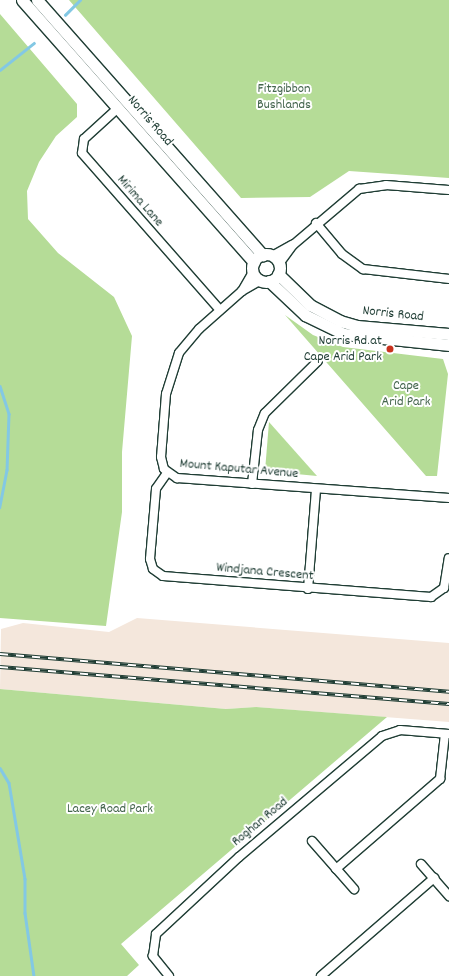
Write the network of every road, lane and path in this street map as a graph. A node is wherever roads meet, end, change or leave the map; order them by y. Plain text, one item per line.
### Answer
1 (22, 0) edge
2 (37, 0) edge
3 (118, 108) junction
4 (449, 190) edge
5 (316, 223) junction
6 (293, 244) junction
7 (268, 255) junction
8 (253, 267) junction
9 (279, 269) junction
10 (449, 279) edge
11 (265, 281) junction
12 (242, 291) junction
13 (220, 310) junction
14 (449, 334) edge
15 (449, 345) edge
16 (318, 362) dead end
17 (167, 473) junction
18 (252, 484) junction
19 (316, 489) junction
20 (449, 498) edge
21 (449, 558) edge
22 (308, 588) junction
23 (447, 734) edge
24 (312, 841) dead end
25 (421, 864) dead end
26 (336, 869) junction
27 (434, 878) junction
28 (354, 889) dead end
29 (449, 896) edge
30 (169, 976) edge
31 (321, 976) edge

1 - 3 main road, Norris Road
2 - 7 main road, Norris Road
3 - 8 main road, Norris Road
3 - 13 street, Mirima Lane
4 - 5 street
5 - 6 street
5 - 10 street
6 - 7 street
6 - 9 street
7 - 8 main road
7 - 9 main road, Norris Road
8 - 11 main road, Norris Road
8 - 12 street, Mount Kaputar Avenue
9 - 11 main road
9 - 14 main road, Norris Road
11 - 12 street, Mount Kaputar Avenue
11 - 15 main road, Norris Road
12 - 13 street, Mount Kaputar Avenue
13 - 17 street, Mount Kaputar Avenue
16 - 18 street
17 - 18 street, Mount Kaputar Avenue
17 - 22 street, Windjana Crescent
18 - 19 street, Mount Kaputar Avenue
19 - 20 street, Mount Kaputar Avenue
19 - 22 street
21 - 22 street, Windjana Crescent
23 - 26 street
23 - 30 street, Roghan Road
24 - 26 street
25 - 27 street
26 - 28 street
27 - 29 street
27 - 31 street

